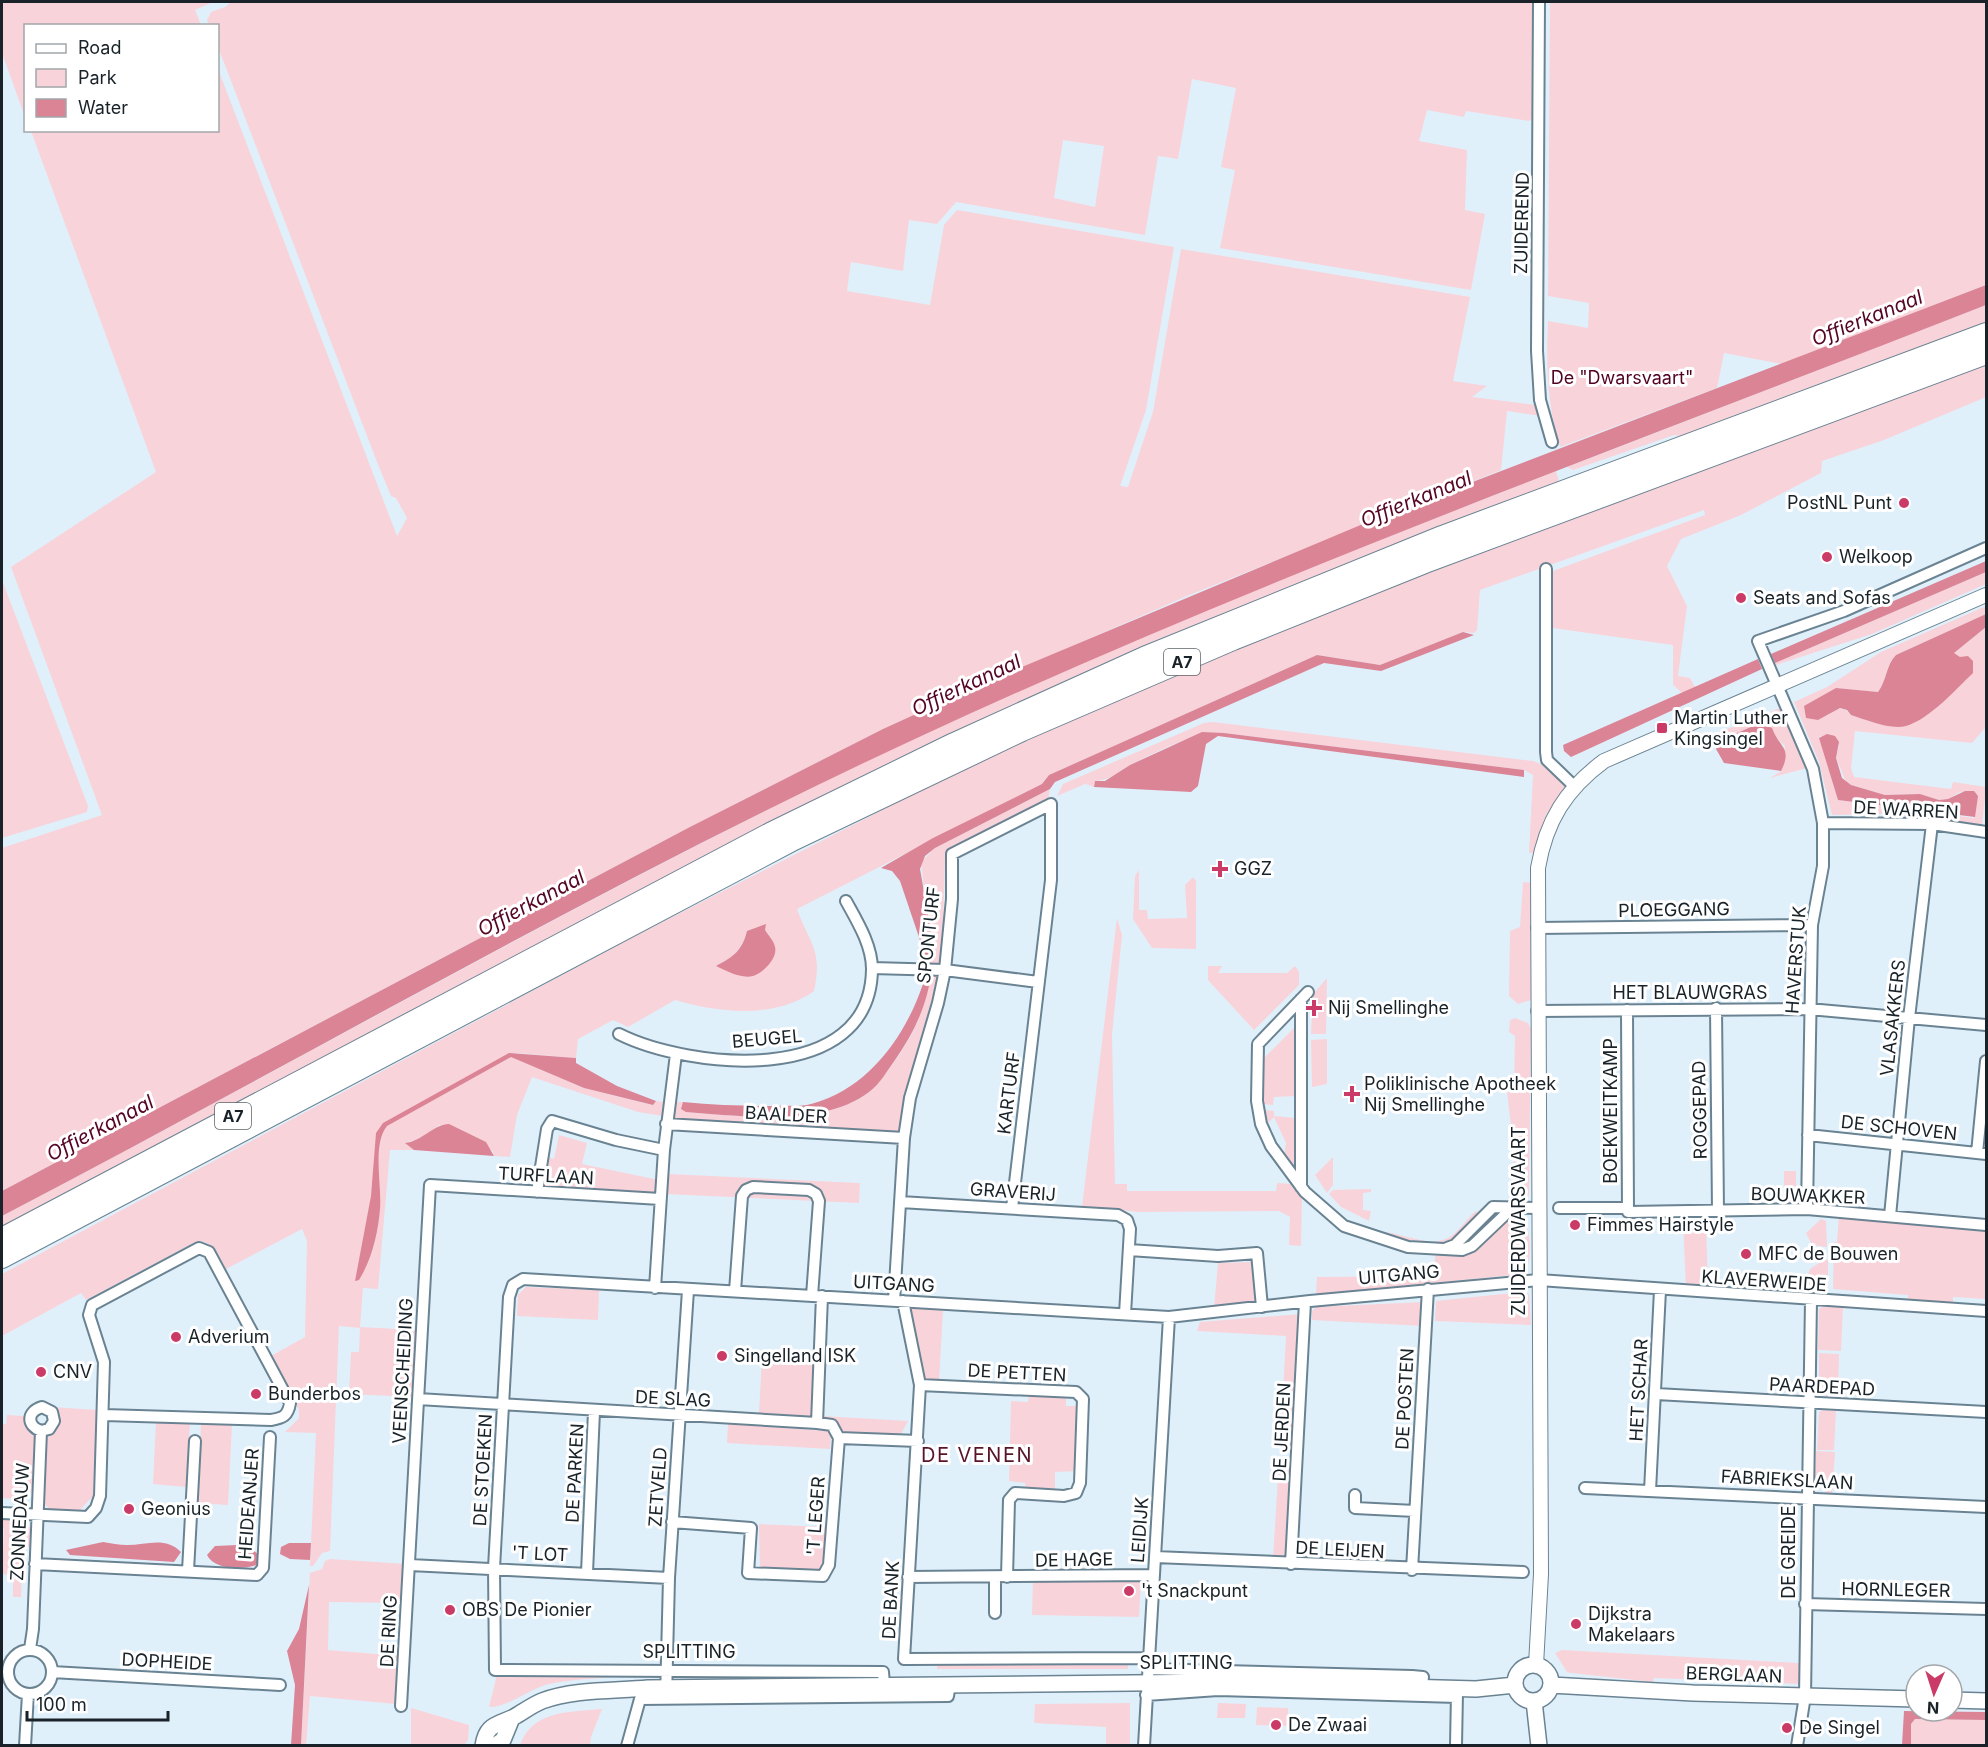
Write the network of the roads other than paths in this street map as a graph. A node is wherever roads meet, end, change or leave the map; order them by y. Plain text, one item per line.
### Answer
1 (1539, 2) edge
2 (1986, 333) edge
3 (1986, 354) edge
4 (1551, 437) dead end
5 (1986, 548) edge
6 (1546, 569) dead end
7 (1986, 595) edge
8 (1778, 686) junction
9 (1574, 786) junction
10 (1823, 823) junction
11 (1932, 824) junction
12 (1986, 829) edge
13 (1051, 880) joint
14 (846, 901) dead end
15 (1812, 925) junction
16 (1537, 928) junction
17 (872, 968) junction
18 (945, 970) junction
19 (1038, 982) junction
20 (1716, 1008) junction
21 (1809, 1009) junction
22 (1627, 1010) junction
23 (1537, 1011) junction
24 (1909, 1018) junction
25 (1986, 1025) edge
26 (619, 1034) dead end
27 (676, 1054) junction
28 (1986, 1061) edge
29 (666, 1124) junction
30 (1808, 1135) junction
31 (904, 1138) junction
32 (1896, 1144) junction
33 (664, 1150) junction
34 (1982, 1153) edge
35 (430, 1185) joint
36 (1301, 1187) junction
37 (537, 1192) junction
38 (660, 1199) junction
39 (900, 1202) junction
40 (1012, 1208) junction
41 (1539, 1208) junction
42 (1559, 1208) dead end
43 (1807, 1209) junction
44 (1628, 1210) junction
45 (1718, 1211) junction
46 (1501, 1212) junction
47 (1890, 1216) junction
48 (1986, 1225) edge
49 (2, 1238) edge
50 (1446, 1248) junction
51 (1129, 1250) junction
52 (2, 1258) edge
53 (523, 1279) joint
54 (1539, 1280) junction
55 (655, 1288) junction
56 (1428, 1289) junction
57 (688, 1290) junction
58 (1660, 1290) junction
59 (735, 1291) junction
60 (817, 1296) junction
61 (1811, 1300) junction
62 (898, 1301) junction
63 (1305, 1302) junction
64 (1262, 1307) junction
65 (1986, 1311) edge
66 (1125, 1314) junction
67 (1169, 1317) junction
68 (920, 1385) junction
69 (1656, 1394) junction
70 (418, 1399) junction
71 (1811, 1402) junction
72 (503, 1405) junction
73 (594, 1411) junction
74 (1986, 1412) edge
75 (104, 1415) junction
76 (680, 1416) junction
77 (817, 1423) junction
78 (41, 1431) dead end
79 (270, 1437) dead end
80 (839, 1438) junction
81 (195, 1441) dead end
82 (918, 1441) junction
83 (1585, 1488) dead end
84 (1650, 1491) junction
85 (1355, 1495) dead end
86 (1806, 1497) junction
87 (1986, 1507) edge
88 (1415, 1511) junction
89 (2, 1513) edge
90 (37, 1515) junction
91 (672, 1522) junction
92 (1155, 1557) junction
93 (410, 1562) junction
94 (34, 1564) junction
95 (1291, 1564) junction
96 (494, 1568) junction
97 (1412, 1570) junction
98 (188, 1571) junction
99 (1523, 1572) dead end
100 (587, 1573) junction
101 (1154, 1575) junction
102 (908, 1577) junction
103 (1001, 1577) junction
104 (669, 1578) junction
105 (1805, 1604) junction
106 (1986, 1609) edge
107 (995, 1613) dead end
108 (30, 1649) junction
109 (1536, 1665) junction
110 (495, 1670) joint
111 (4, 1672) edge
112 (52, 1672) junction
113 (1147, 1676) junction
114 (950, 1684) junction
115 (280, 1685) dead end
116 (1515, 1685) junction
117 (1551, 1685) junction
118 (666, 1686) junction
119 (1457, 1693) junction
120 (28, 1694) junction
121 (1805, 1696) junction
122 (1904, 1699) edge
123 (1964, 1700) edge
124 (1534, 1701) junction
125 (1986, 1701) edge
126 (401, 1706) dead end
127 (512, 1718) junction
128 (25, 1746) edge
129 (483, 1746) edge
130 (494, 1746) edge
131 (627, 1746) edge
132 (1144, 1746) edge
133 (1456, 1746) edge
134 (1539, 1746) edge
135 (1797, 1746) edge

1 - 4 street, ZUIDEREND
2 - 49 highway, A7
3 - 52 highway, A7
5 - 8 street
6 - 9 street
7 - 8 street
8 - 9 street, ZUIDERDWARSVAART
8 - 10 street, HAVERSTUK
9 - 16 street, ZUIDERDWARSVAART
10 - 11 street, DE WARREN
10 - 15 street, HAVERSTUK
11 - 12 street, DE WARREN
11 - 24 street, VLASAKKERS
13 - 18 street, SPONTURF
13 - 19 street, KARTURF
14 - 17 street, BEUGEL
15 - 16 street, PLOEGGANG
15 - 21 street, HAVERSTUK
16 - 23 street, ZUIDERDWARSVAART
17 - 18 street
17 - 27 street, BEUGEL
18 - 19 street
18 - 31 street, SPONTURF
19 - 40 street, KARTURF
20 - 21 street, HET BLAUWGRAS
20 - 22 street, HET BLAUWGRAS
20 - 45 street, ROGGEPAD
21 - 24 street, HET BLAUWGRAS
21 - 30 street, HAVERSTUK
22 - 23 street, HET BLAUWGRAS
22 - 44 street, BOEKWEITKAMP
23 - 41 street, ZUIDERDWARSVAART
24 - 25 street, HET BLAUWGRAS
24 - 32 street, VLASAKKERS
26 - 27 street, BEUGEL
27 - 29 street
28 - 34 street
29 - 31 street, BAALDER
29 - 33 street
30 - 32 street, DE SCHOVEN
30 - 43 street, HAVERSTUK
31 - 39 street, SPONTURF
32 - 34 street, DE SCHOVEN
32 - 47 street, VLASAKKERS
33 - 37 street
33 - 38 street
35 - 37 street, TURFLAAN
35 - 70 street, VEENSCHEIDING
36 - 36 street
36 - 50 street
37 - 38 street, TURFLAAN
38 - 55 street
39 - 40 street, GRAVERIJ
39 - 62 street
40 - 51 street, GRAVERIJ
41 - 46 street
41 - 54 street, ZUIDERDWARSVAART
42 - 44 street, BOUWAKKER
43 - 45 street, BOUWAKKER
43 - 47 street, BOUWAKKER
44 - 45 street, BOUWAKKER
46 - 50 street
46 - 50 street
47 - 48 street, BOUWAKKER
51 - 64 street
51 - 66 street, GRAVERIJ
53 - 55 street, UITGANG
53 - 72 street, DE STOEKEN
54 - 56 street, UITGANG
54 - 58 street, KLAVERWEIDE
54 - 109 street, ZUIDERDWARSVAART
55 - 57 street, UITGANG
56 - 63 street, UITGANG
56 - 88 street, DE POSTEN
57 - 59 street, UITGANG
57 - 76 street, ZETVELD
58 - 61 street, KLAVERWEIDE
58 - 69 street, HET SCHAR
59 - 60 street, UITGANG
59 - 60 street
60 - 62 street, UITGANG
60 - 77 street
61 - 65 street, KLAVERWEIDE
61 - 71 street, DE GREIDE
62 - 66 street, UITGANG
62 - 68 street, DE BANK
63 - 64 street, UITGANG
63 - 95 street, DE JERDEN
64 - 67 street, UITGANG
66 - 67 street, UITGANG
67 - 92 street, LEIDIJK
68 - 82 street, DE BANK
68 - 103 street, DE PETTEN
69 - 71 street, PAARDEPAD
69 - 84 street, HET SCHAR
70 - 72 street, DE SLAG
70 - 93 street, VEENSCHEIDING
71 - 74 street, PAARDEPAD
71 - 86 street, DE GREIDE
72 - 73 street, DE SLAG
72 - 96 street, DE STOEKEN
73 - 76 street, DE SLAG
73 - 100 street, DE PARKEN
75 - 75 street
75 - 90 street
76 - 77 street, DE SLAG
76 - 91 street, ZETVELD
77 - 80 street
78 - 90 street, ZONNEDAUW
79 - 98 street, HEIDEANJER
80 - 82 street
80 - 91 street, 'T LEGER
81 - 98 street
82 - 102 street, DE BANK
83 - 84 street, FABRIEKSLAAN
84 - 86 street, FABRIEKSLAAN
85 - 88 street
86 - 87 street, FABRIEKSLAAN
86 - 105 street, DE GREIDE
88 - 97 street, DE POSTEN
89 - 90 street
90 - 94 street, ZONNEDAUW
91 - 104 street, ZETVELD
92 - 95 street, DE LEIJEN
92 - 101 street, LEIDIJK
93 - 96 street, 'T LOT
93 - 126 street, DE RING
94 - 98 street, HEIDEANJER
94 - 108 street, ZONNEDAUW
95 - 97 street, DE LEIJEN
96 - 100 street, 'T LOT
96 - 110 street, DE STOEKEN
97 - 99 street, DE LEIJEN
100 - 104 street, 'T LOT
101 - 103 street, DE HAGE
101 - 113 street, LEIDIJK
102 - 103 street, DE HAGE
102 - 113 street, DE BANK
103 - 107 street
104 - 118 street, ZETVELD
105 - 106 street, HORNLEGER
105 - 121 street, DE GREIDE
108 - 111 street
108 - 112 street
109 - 116 main road
109 - 117 main road
110 - 118 street, SPLITTING
111 - 120 street
112 - 115 street, DOPHEIDE
112 - 120 street
113 - 114 main road, SPLITTING
113 - 119 street, SPLITTING
113 - 119 main road, SPLITTING
113 - 132 street, LEIDIJK
114 - 118 main road, SPLITTING
114 - 118 street, SPLITTING
116 - 119 main road, SPLITTING
116 - 124 main road
117 - 121 main road, BERGLAAN
117 - 124 main road
118 - 127 main road, SPLITTING
118 - 131 street, SPLITTING
119 - 133 street
120 - 128 street
121 - 122 main road, BERGLAAN
121 - 135 street
123 - 125 main road
124 - 134 main road
127 - 129 main road, SPLITTING
127 - 130 main road

